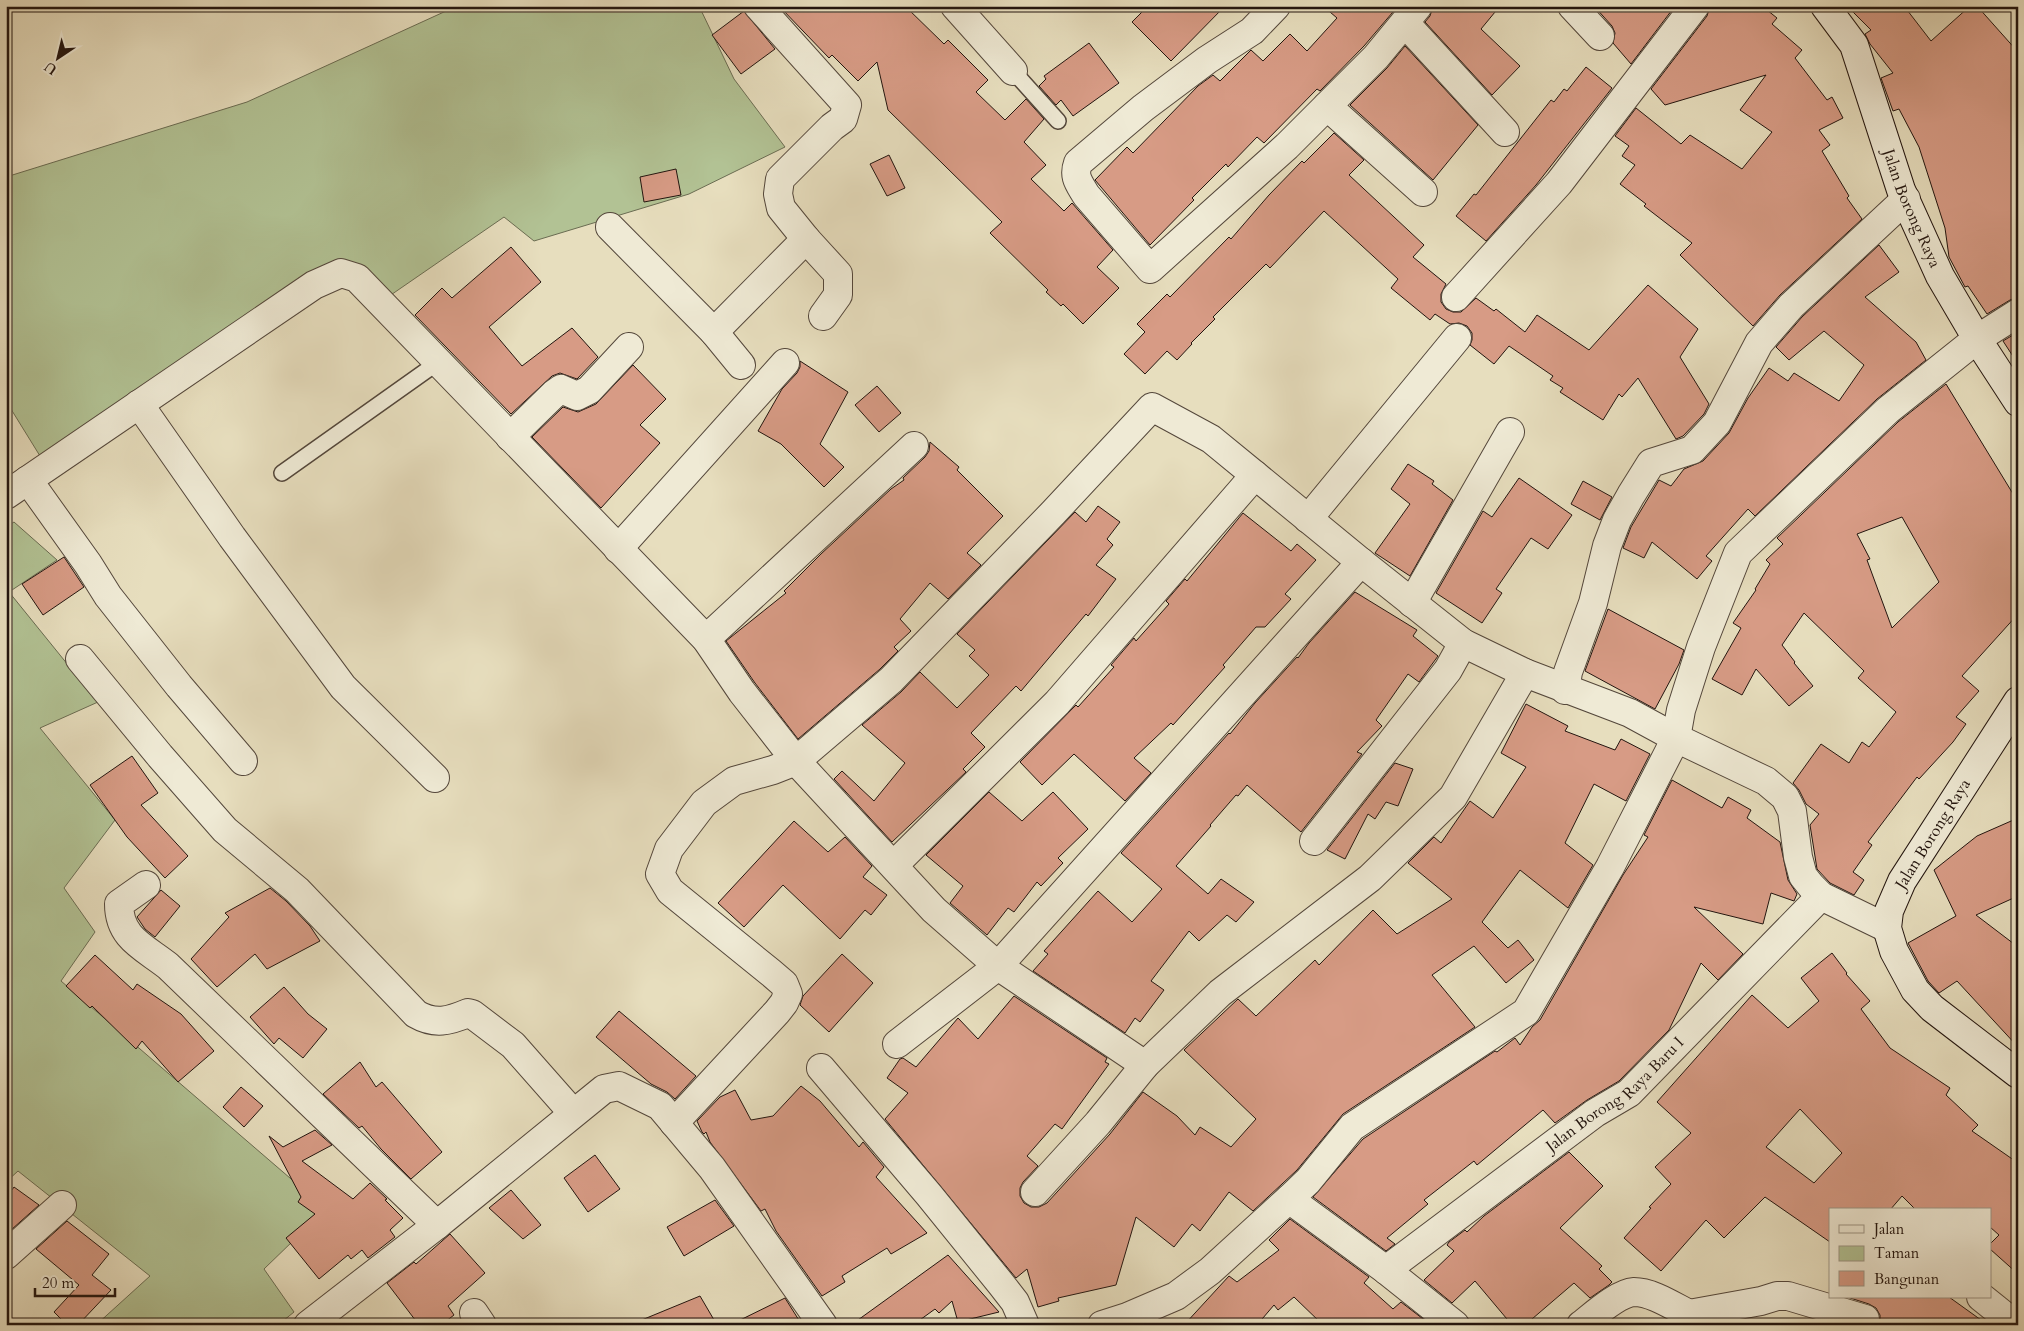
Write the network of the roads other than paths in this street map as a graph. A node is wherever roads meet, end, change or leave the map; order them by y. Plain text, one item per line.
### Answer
1 (758, 6) edge
2 (955, 6) edge
3 (1276, 6) edge
4 (1572, 6) edge
5 (1695, 6) edge
6 (1825, 6) edge
7 (1411, 15) edge
8 (1600, 36) dead end
9 (1013, 71) joint
10 (1327, 106) junction
11 (1058, 121) dead end
12 (1505, 132) dead end
13 (1423, 192) dead end
14 (1906, 199) junction
15 (610, 227) dead end
16 (806, 239) junction
17 (1456, 297) dead end
18 (2018, 313) edge
19 (823, 316) dead end
20 (714, 332) junction
21 (1457, 338) dead end
22 (1977, 339) junction
23 (629, 347) dead end
24 (438, 363) junction
25 (785, 363) dead end
26 (741, 365) dead end
27 (2018, 402) edge
28 (139, 404) junction
29 (1510, 432) dead end
30 (510, 437) junction
31 (914, 446) dead end
32 (282, 473) dead end
33 (1255, 475) junction
34 (17, 488) edge
35 (1308, 519) junction
36 (618, 549) junction
37 (1360, 562) junction
38 (1412, 603) junction
39 (706, 640) junction
40 (1463, 643) junction
41 (80, 659) dead end
42 (1525, 673) junction
43 (1565, 690) junction
44 (2018, 702) edge
45 (1676, 738) junction
46 (243, 761) dead end
47 (796, 761) junction
48 (435, 778) dead end
49 (1314, 841) dead end
50 (894, 865) junction
51 (146, 884) dead end
52 (1821, 896) junction
53 (1887, 928) junction
54 (998, 966) junction
55 (897, 1044) dead end
56 (1145, 1065) junction
57 (821, 1068) dead end
58 (2018, 1074) edge
59 (573, 1113) junction
60 (674, 1123) junction
61 (1035, 1192) dead end
62 (1289, 1199) junction
63 (62, 1205) dead end
64 (437, 1225) junction
65 (6, 1255) edge
66 (1386, 1270) junction
67 (1685, 1319) edge
68 (1865, 1319) dead end
69 (1120, 1322) edge
70 (308, 1325) edge
71 (823, 1325) edge
72 (1025, 1325) edge
73 (1455, 1325) edge
74 (1581, 1325) edge

1 - 16 street
2 - 9 street
3 - 10 street
4 - 8 street
5 - 17 street
6 - 14 street, Jalan Borong Raya
7 - 10 street
7 - 12 street
9 - 11 lane
10 - 13 street
14 - 22 street, Jalan Borong Raya
14 - 43 street
15 - 20 street
16 - 19 street
16 - 20 street
18 - 22 street
20 - 26 street
21 - 35 street
22 - 27 street, Jalan Borong Raya
22 - 45 street
23 - 30 street
24 - 28 street
24 - 30 street
24 - 32 lane
25 - 36 street
28 - 34 street
28 - 48 street
29 - 38 street
30 - 36 street
31 - 39 street
33 - 35 street
33 - 47 street
33 - 50 street
34 - 46 street
35 - 37 street
36 - 39 street
37 - 38 street
37 - 54 street
38 - 40 street
39 - 47 street
40 - 42 street
40 - 49 street
41 - 59 street
42 - 43 street
42 - 56 street
43 - 45 street
44 - 53 street, Jalan Borong Raya
45 - 52 street
45 - 62 street
47 - 50 street
47 - 60 street
50 - 54 street
51 - 64 street
52 - 53 street
52 - 66 street, Jalan Borong Raya Baru I
53 - 58 street, Jalan Borong Raya
54 - 55 street
54 - 56 street
56 - 61 street
57 - 72 street
59 - 60 street
59 - 64 street
60 - 71 street
62 - 66 street
62 - 69 street
63 - 65 street
64 - 70 street
66 - 73 street
67 - 68 street
67 - 74 street

